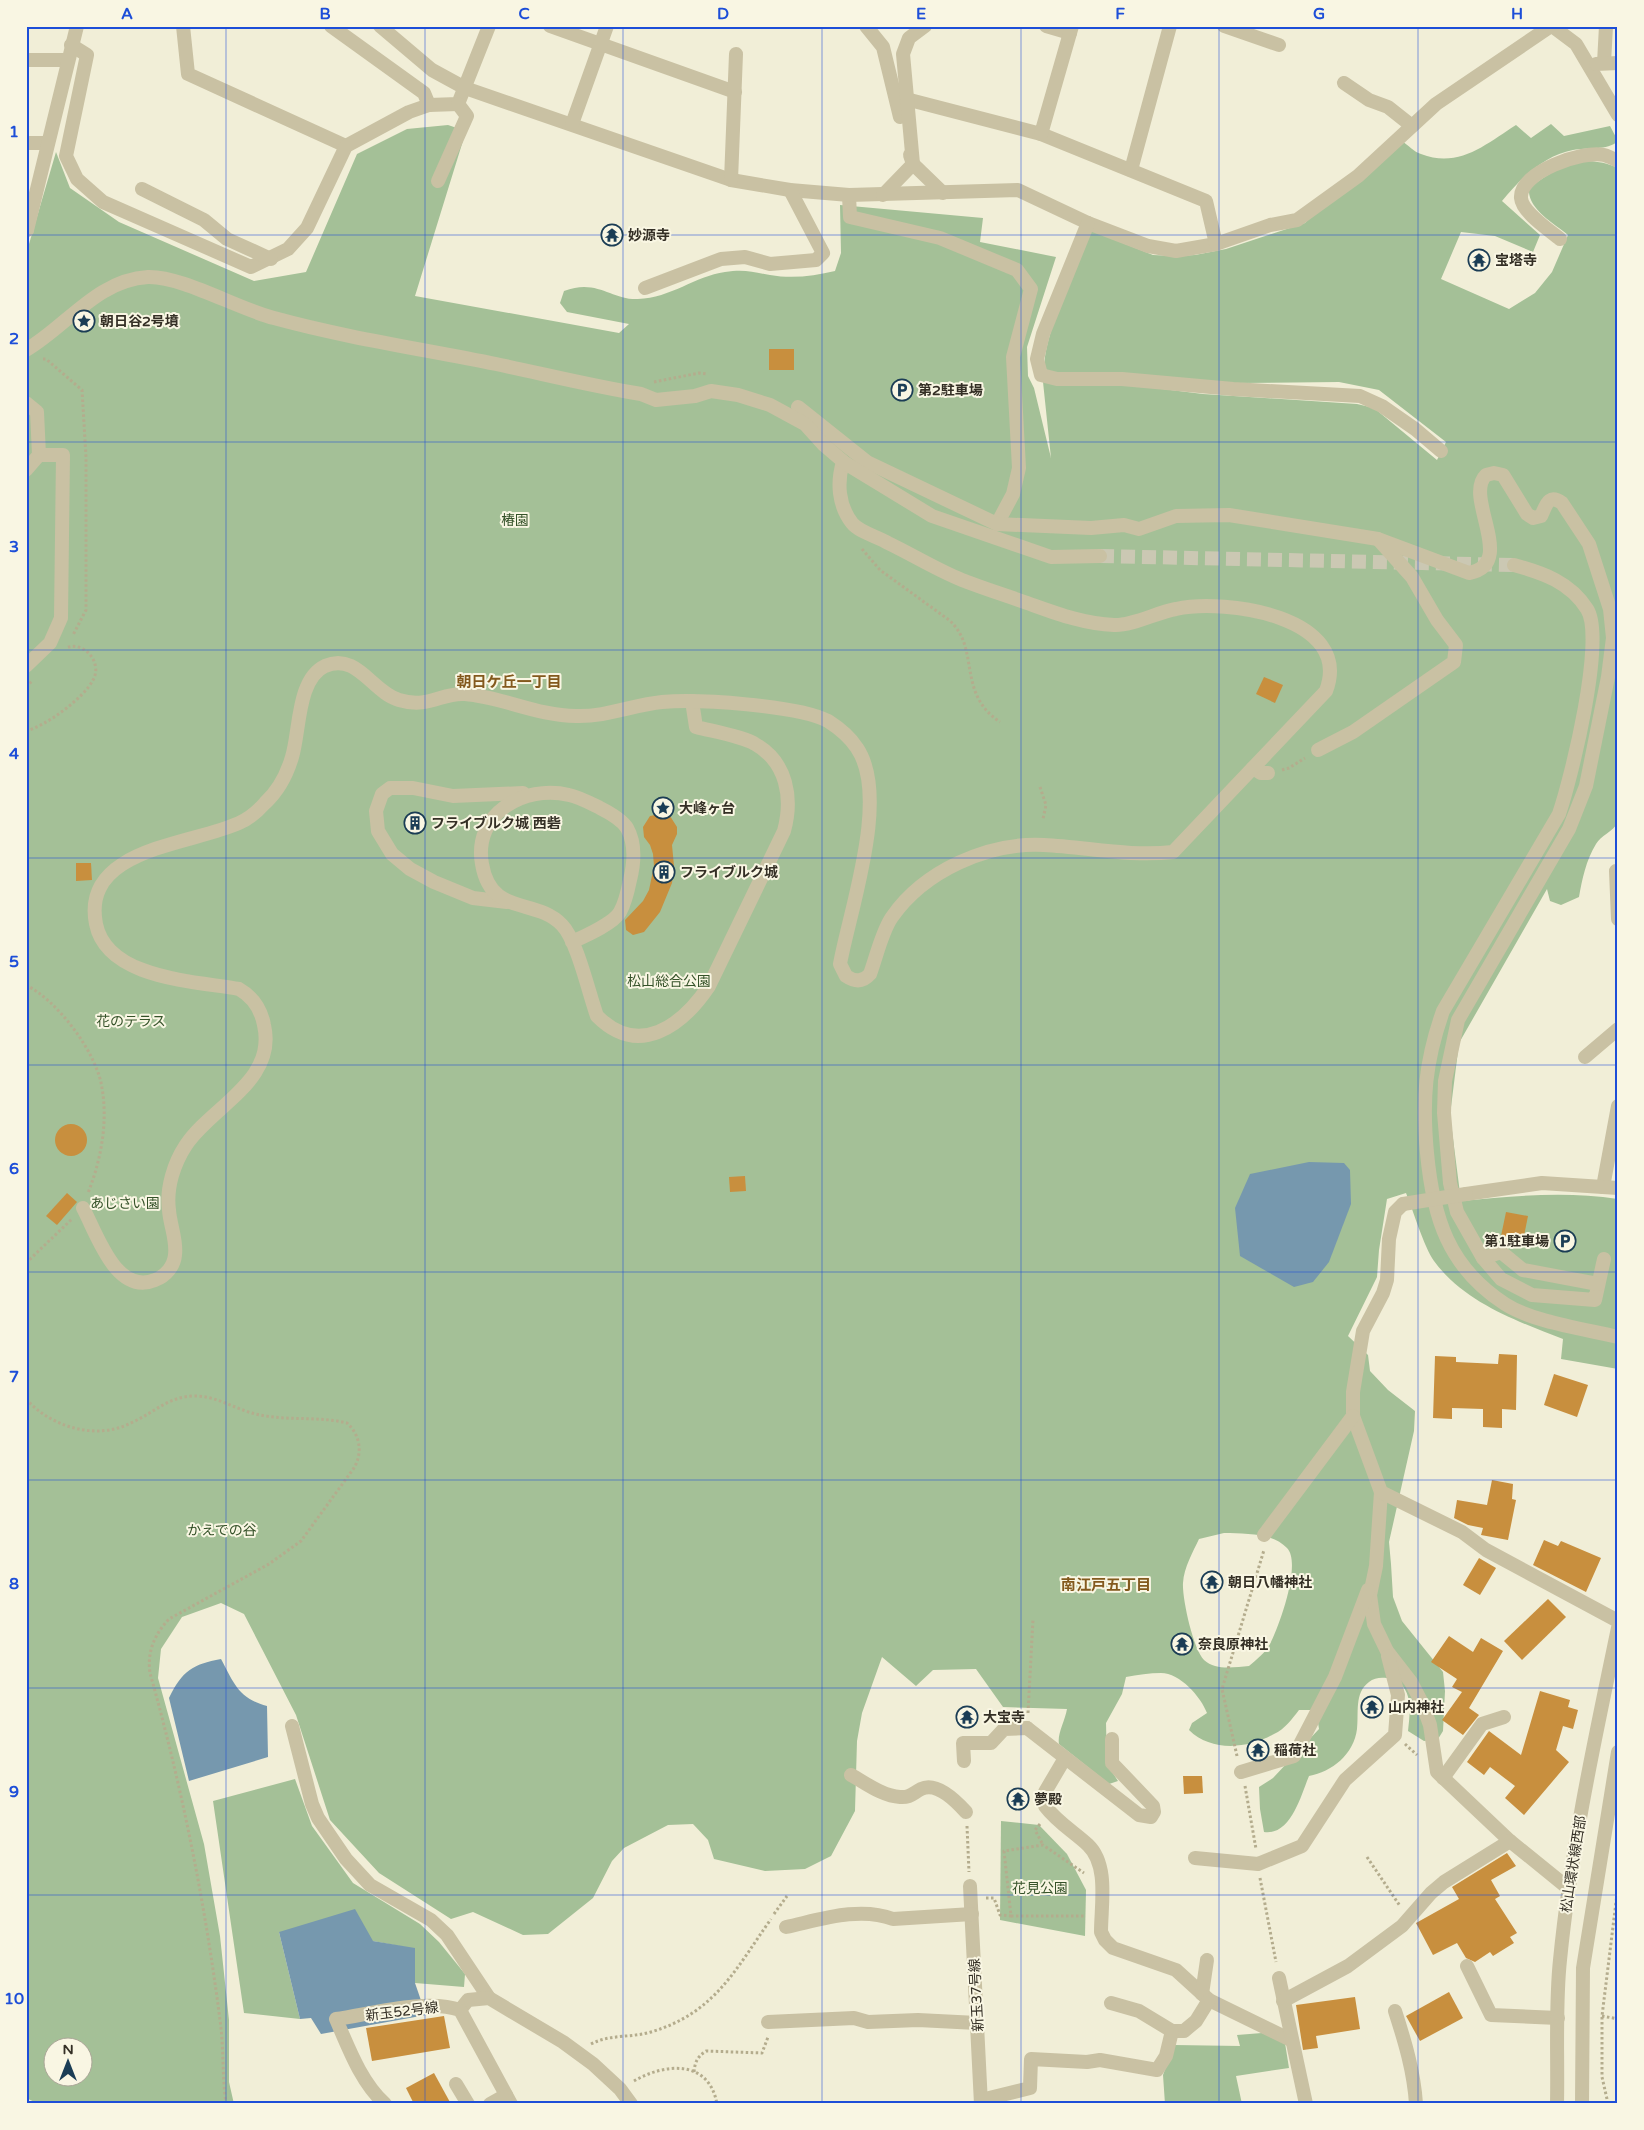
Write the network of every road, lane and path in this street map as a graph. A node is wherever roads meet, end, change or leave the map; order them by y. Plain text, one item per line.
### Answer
1 (77, 26) edge
2 (183, 26) edge
3 (331, 26) edge
4 (380, 26) edge
5 (489, 26) edge
6 (550, 26) edge
7 (607, 26) edge
8 (866, 26) edge
9 (925, 26) edge
10 (1046, 26) edge
11 (1170, 26) edge
12 (1224, 26) edge
13 (1552, 26) edge
14 (1606, 26) edge
15 (1071, 30) edge
16 (71, 45) junction
17 (601, 45) junction
18 (1279, 45) dead end
19 (736, 54) dead end
20 (26, 60) edge
21 (67, 60) junction
22 (1611, 63) edge
23 (1588, 66) junction
24 (1344, 84) dead end
25 (465, 88) junction
26 (735, 92) junction
27 (906, 99) junction
28 (458, 104) junction
29 (429, 105) junction
30 (1618, 115) edge
31 (572, 124) junction
32 (1412, 126) junction
33 (1041, 134) junction
34 (26, 143) edge
35 (46, 143) junction
36 (346, 146) junction
37 (1618, 161) edge
38 (913, 164) junction
39 (1131, 170) junction
40 (731, 180) junction
41 (438, 181) dead end
42 (142, 189) dead end
43 (790, 190) junction
44 (943, 193) junction
45 (849, 195) junction
46 (883, 195) junction
47 (1088, 223) junction
48 (26, 230) edge
49 (1560, 239) dead end
50 (1216, 244) junction
51 (271, 259) junction
52 (645, 288) dead end
53 (26, 350) edge
54 (46, 358) dead end
55 (26, 403) edge
56 (798, 407) dead end
57 (1441, 452) dead end
58 (40, 455) junction
59 (845, 463) junction
60 (26, 470) edge
61 (997, 524) junction
62 (853, 525) junction
63 (1378, 539) junction
64 (1100, 556) tunnel mouth
65 (1514, 565) tunnel mouth
66 (67, 646) junction
67 (61, 653) dead end
68 (26, 666) edge
69 (37, 677) dead end
70 (26, 687) edge
71 (692, 701) junction
72 (1000, 722) dead end
73 (26, 731) edge
74 (1318, 750) joint
75 (1253, 768) junction
76 (1268, 773) joint
77 (1040, 787) dead end
78 (539, 793) junction
79 (1043, 818) dead end
80 (1616, 871) dead end
81 (507, 902) junction
82 (1618, 919) edge
83 (572, 942) junction
84 (26, 985) edge
85 (1618, 1029) edge
86 (1585, 1057) dead end
87 (1618, 1106) edge
88 (1603, 1187) junction
89 (1618, 1188) edge
90 (83, 1208) junction
91 (1483, 1258) junction
92 (1604, 1259) dead end
93 (26, 1263) edge
94 (1598, 1284) junction
95 (1618, 1338) edge
96 (26, 1399) edge
97 (1353, 1416) junction
98 (1381, 1492) junction
99 (1264, 1541) joint
100 (1372, 1580) junction
101 (1033, 1619) dead end
102 (1618, 1621) edge
103 (1618, 1628) edge
104 (1387, 1651) junction
105 (1504, 1716) dead end
106 (292, 1726) dead end
107 (1027, 1728) junction
108 (1394, 1734) junction
109 (1112, 1739) dead end
110 (1618, 1752) edge
111 (1065, 1758) junction
112 (964, 1761) dead end
113 (1241, 1772) junction
114 (851, 1774) dead end
115 (1440, 1775) junction
116 (966, 1812) dead end
117 (1510, 1841) junction
118 (1368, 1857) dead end
119 (1195, 1858) dead end
120 (1258, 1864) junction
121 (1088, 1876) dead end
122 (970, 1886) dead end
123 (1618, 1886) edge
124 (1568, 1888) junction
125 (787, 1896) dead end
126 (972, 1914) junction
127 (1000, 1915) dead end
128 (1011, 1916) junction
129 (1081, 1916) dead end
130 (1409, 1918) junction
131 (786, 1927) dead end
132 (1207, 1960) dead end
133 (1467, 1966) dead end
134 (1279, 1978) joint
135 (1206, 1997) junction
136 (489, 1998) junction
137 (1283, 2001) junction
138 (1111, 2003) dead end
139 (460, 2010) junction
140 (1395, 2012) dead end
141 (1602, 2016) junction
142 (1558, 2018) junction
143 (1618, 2019) edge
144 (768, 2022) joint
145 (977, 2023) junction
146 (1172, 2031) junction
147 (1291, 2040) junction
148 (580, 2055) junction
149 (694, 2072) junction
150 (456, 2084) dead end
151 (620, 2089) junction
152 (508, 2099) edge
153 (1607, 2099) dead end
154 (378, 2102) edge
155 (981, 2102) edge
156 (226, 2104) edge
157 (468, 2104) edge
158 (490, 2104) edge
159 (631, 2104) edge
160 (717, 2104) edge
161 (1306, 2104) edge
162 (1416, 2104) edge
163 (1557, 2104) edge
164 (1582, 2104) edge

1 - 16 street
2 - 36 street
3 - 29 street
4 - 25 street
5 - 25 street
6 - 17 street
7 - 17 street
8 - 38 street
9 - 27 street
10 - 15 street
11 - 39 street
12 - 18 street
13 - 23 street
13 - 32 street
14 - 22 street
15 - 33 street
16 - 21 street
16 - 51 street
17 - 26 street
17 - 31 street
19 - 26 street
20 - 21 street
21 - 35 street
22 - 23 street
23 - 30 street
24 - 32 street
25 - 28 street
25 - 31 street
26 - 40 street
27 - 33 street
27 - 38 street
28 - 29 street
28 - 41 street
29 - 36 street
31 - 40 street
32 - 50 street
33 - 39 street
34 - 35 street
35 - 48 street
36 - 51 street
37 - 49 street
38 - 44 street
38 - 46 street
39 - 50 street
40 - 43 street
42 - 51 street
43 - 45 street
43 - 52 street
44 - 46 street
44 - 47 street
45 - 46 street
45 - 61 street
47 - 50 street
47 - 57 street
53 - 59 street
54 - 66 path
55 - 58 street
56 - 61 street
58 - 60 street
58 - 68 street
59 - 62 street
59 - 64 street
61 - 63 street
62 - 72 path
62 - 75 street
63 - 74 street
63 - 91 street
65 - 95 street
66 - 67 path
66 - 73 path
69 - 70 path
71 - 75 street
71 - 83 street
71 - 90 street
74 - 76 path
75 - 76 street
77 - 79 path
78 - 81 street
78 - 81 street
78 - 83 street
80 - 82 street
81 - 83 street
84 - 90 path
85 - 86 street
87 - 88 street
88 - 89 street
88 - 97 street, bridge
90 - 93 path
91 - 94 street
91 - 94 street
92 - 94 street
96 - 156 path
97 - 98 street
97 - 99 street
98 - 100 street
98 - 102 street
99 - 113 path
100 - 104 street
100 - 113 street
101 - 107 path
103 - 124 street, 松山環状線西部
104 - 108 street
104 - 115 street
105 - 115 street
106 - 136 street
107 - 111 street
107 - 112 street
108 - 115 path
108 - 120 street
109 - 111 street
110 - 164 street, 松山環状線西部
111 - 135 street
113 - 120 path
114 - 116 street
115 - 117 street
117 - 124 street
117 - 130 street
118 - 130 path
119 - 120 street
120 - 134 path
121 - 128 path
122 - 126 street, 新玉37号線
123 - 141 path
124 - 142 street, 松山環状線西部
125 - 148 path
126 - 131 street
126 - 145 street, 新玉37号線
127 - 128 path
128 - 129 path
130 - 137 street
132 - 135 street
133 - 142 street
134 - 137 street
135 - 146 street
135 - 147 street
136 - 139 street
136 - 148 street
137 - 147 street
138 - 146 street
139 - 152 street, 新玉52号線
139 - 154 street, 新玉52号線
140 - 162 street
141 - 143 path
141 - 153 path
142 - 163 street, 松山環状線西部
144 - 145 street
144 - 149 path
145 - 155 street, 新玉37号線
146 - 155 street
147 - 161 street
148 - 151 street
149 - 151 path
149 - 160 path
150 - 157 street
151 - 159 street
152 - 158 street

